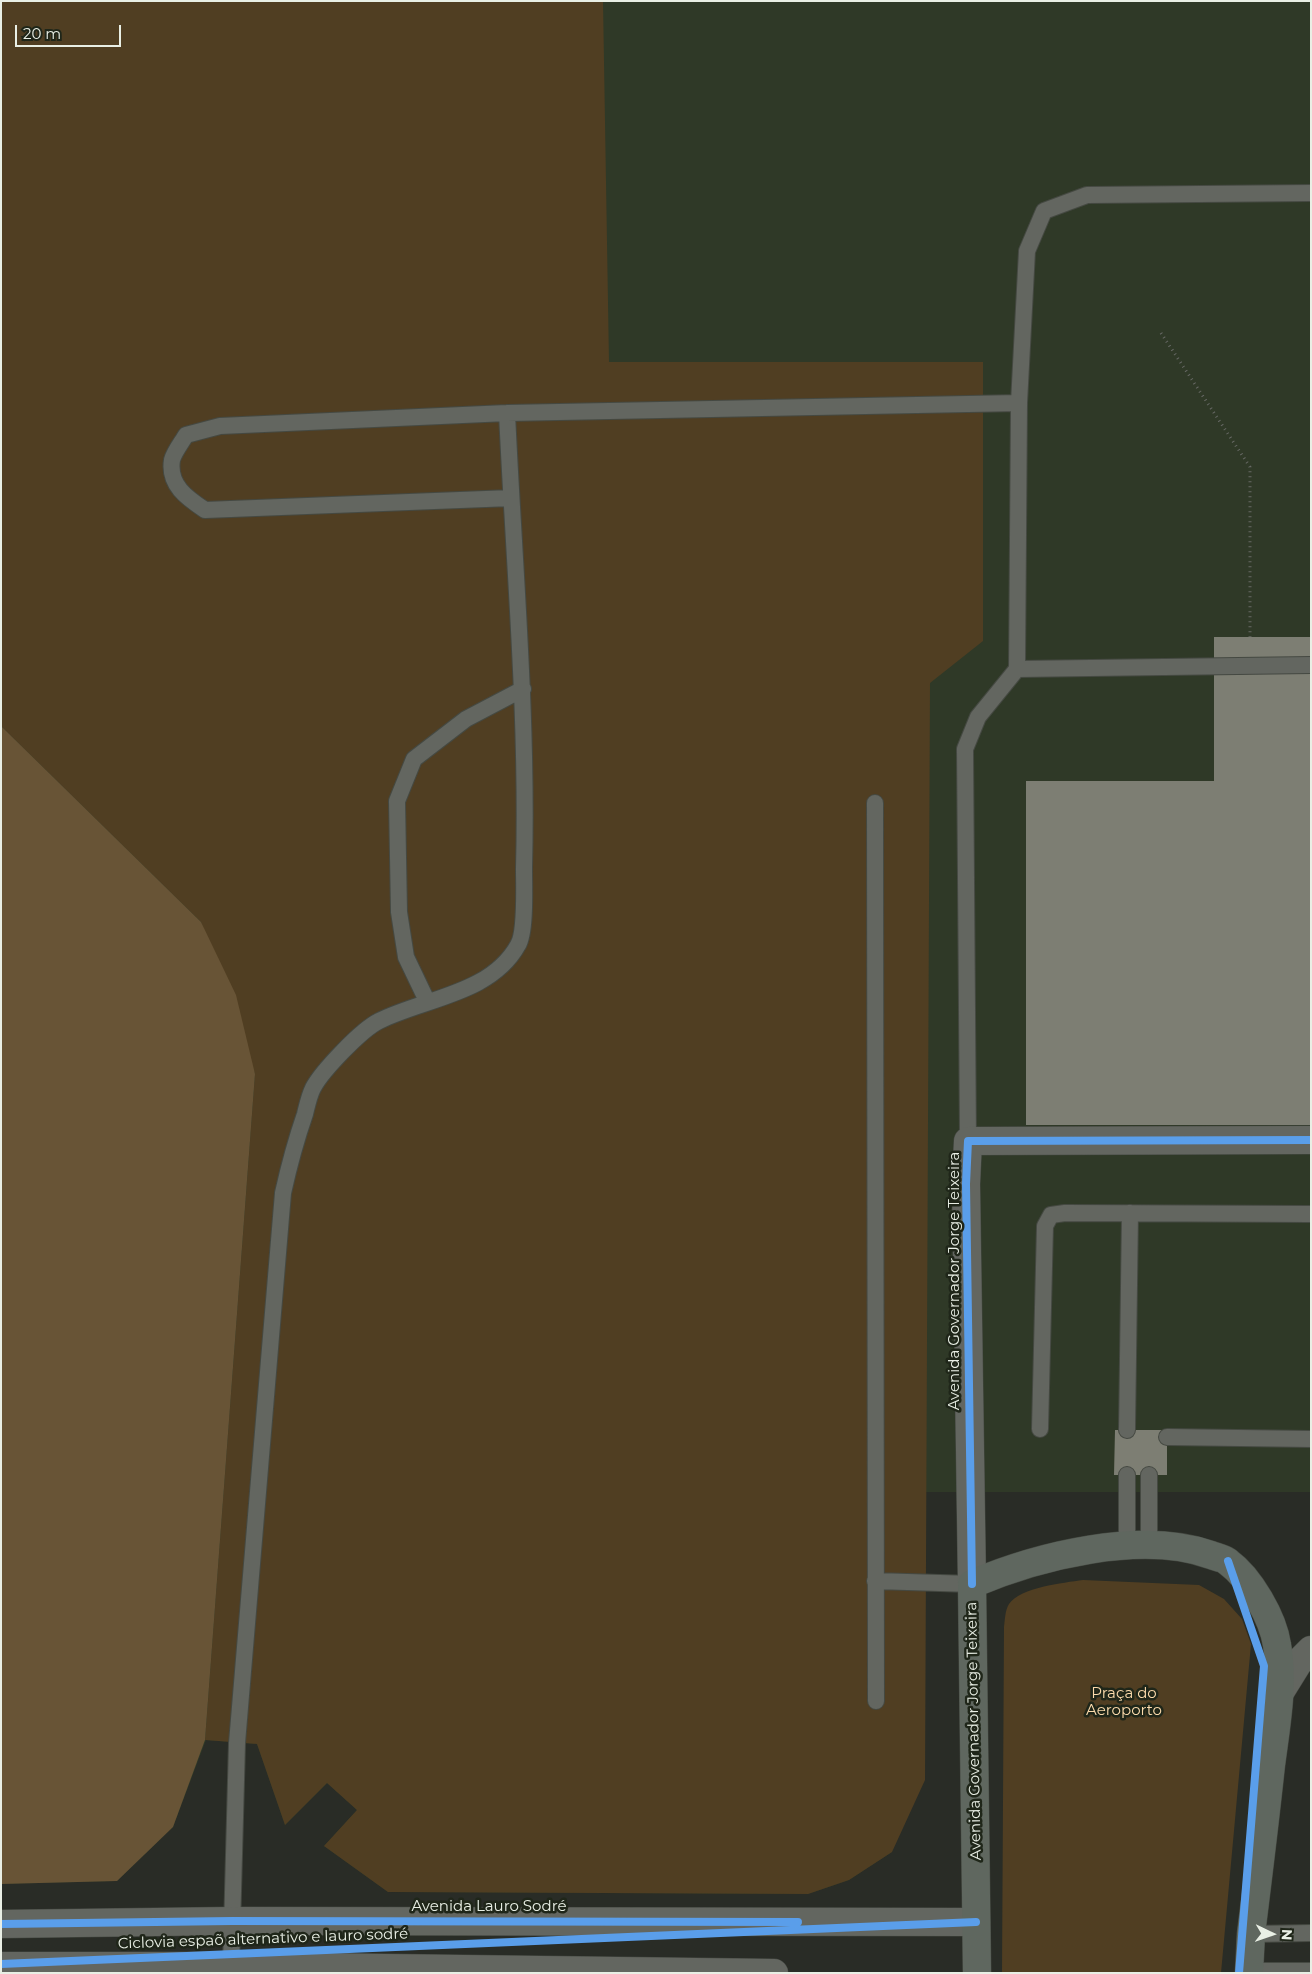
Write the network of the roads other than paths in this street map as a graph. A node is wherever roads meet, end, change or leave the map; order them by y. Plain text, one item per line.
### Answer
1 (1311, 193) edge
2 (1019, 403) junction
3 (507, 413) junction
4 (511, 498) junction
5 (1311, 665) edge
6 (1017, 669) junction
7 (523, 689) junction
8 (875, 803) dead end
9 (427, 1001) junction
10 (1311, 1140) edge
11 (968, 1141) junction
12 (1130, 1213) junction
13 (1311, 1214) edge
14 (1040, 1429) dead end
15 (1127, 1430) dead end
16 (1167, 1437) dead end
17 (1311, 1439) edge
18 (1127, 1475) dead end
19 (1149, 1475) dead end
20 (1138, 1547) junction
21 (875, 1581) junction
22 (972, 1584) junction
23 (1311, 1650) edge
24 (1280, 1692) junction
25 (876, 1701) dead end
26 (232, 1920) junction
27 (976, 1922) junction
28 (1, 1924) edge
29 (1311, 1933) edge
30 (1251, 1934) junction
31 (1, 1966) edge
32 (231, 1966) junction
33 (1311, 1971) edge
34 (1249, 1972) edge
35 (774, 1973) edge
36 (976, 1973) edge

1 - 2 lane
2 - 3 lane
2 - 6 lane
3 - 4 lane
3 - 4 lane
4 - 7 lane
5 - 6 lane
6 - 11 lane
7 - 9 lane
7 - 9 lane
8 - 21 lane
9 - 26 lane
10 - 11 street, Avenida Governador Jorge Teixeira
11 - 22 street, Avenida Governador Jorge Teixeira
12 - 13 lane
12 - 14 lane
12 - 15 lane
16 - 17 lane
18 - 20 lane
19 - 20 lane
20 - 22 main road
20 - 24 main road
21 - 22 lane
21 - 25 lane
22 - 27 main road, Avenida Governador Jorge Teixeira
23 - 24 street
24 - 30 main road
26 - 27 street, Avenida Lauro Sodré
26 - 28 street, Avenida Lauro Sodré
26 - 32 lane
27 - 36 main road, Avenida Governador Jorge Teixeira
29 - 30 lane
30 - 34 main road
31 - 32 street
32 - 35 street
33 - 34 lane

